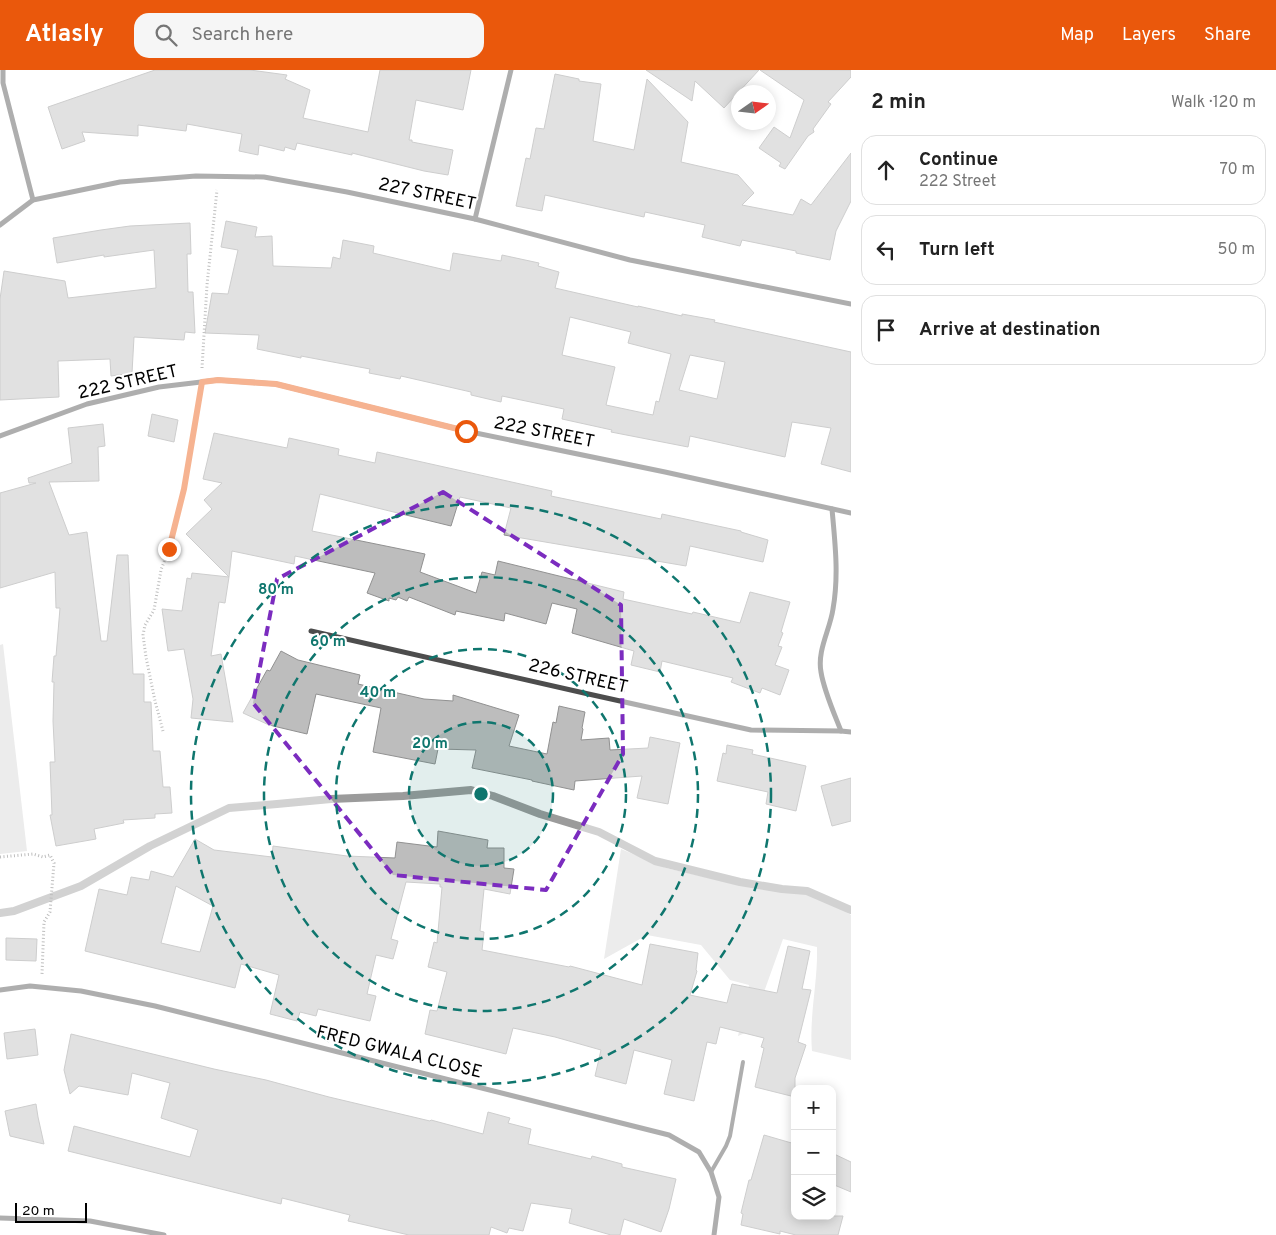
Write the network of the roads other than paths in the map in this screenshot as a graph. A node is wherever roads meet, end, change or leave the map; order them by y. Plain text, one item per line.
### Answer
1 (3, 70) edge
2 (510, 70) edge
3 (33, 200) junction
4 (475, 219) junction
5 (0, 225) edge
6 (851, 304) edge
7 (0, 436) edge
8 (832, 509) junction
9 (851, 513) edge
10 (311, 631) dead end
11 (840, 731) junction
12 (851, 732) edge
13 (0, 990) edge
14 (743, 1062) dead end
15 (711, 1172) junction
16 (0, 1218) edge
17 (164, 1235) edge
18 (714, 1235) edge

1 - 3 street
2 - 4 street
3 - 4 street, 227 STREET
3 - 5 street, 227 STREET
4 - 6 street, 227 STREET
7 - 8 street, 222 STREET
8 - 9 street, 222 STREET
8 - 11 street
10 - 11 street, 226 STREET
11 - 12 street, 226 STREET
13 - 15 street, FRED GWALA CLOSE
14 - 15 lane
15 - 18 street, FRED GWALA CLOSE
16 - 17 street

